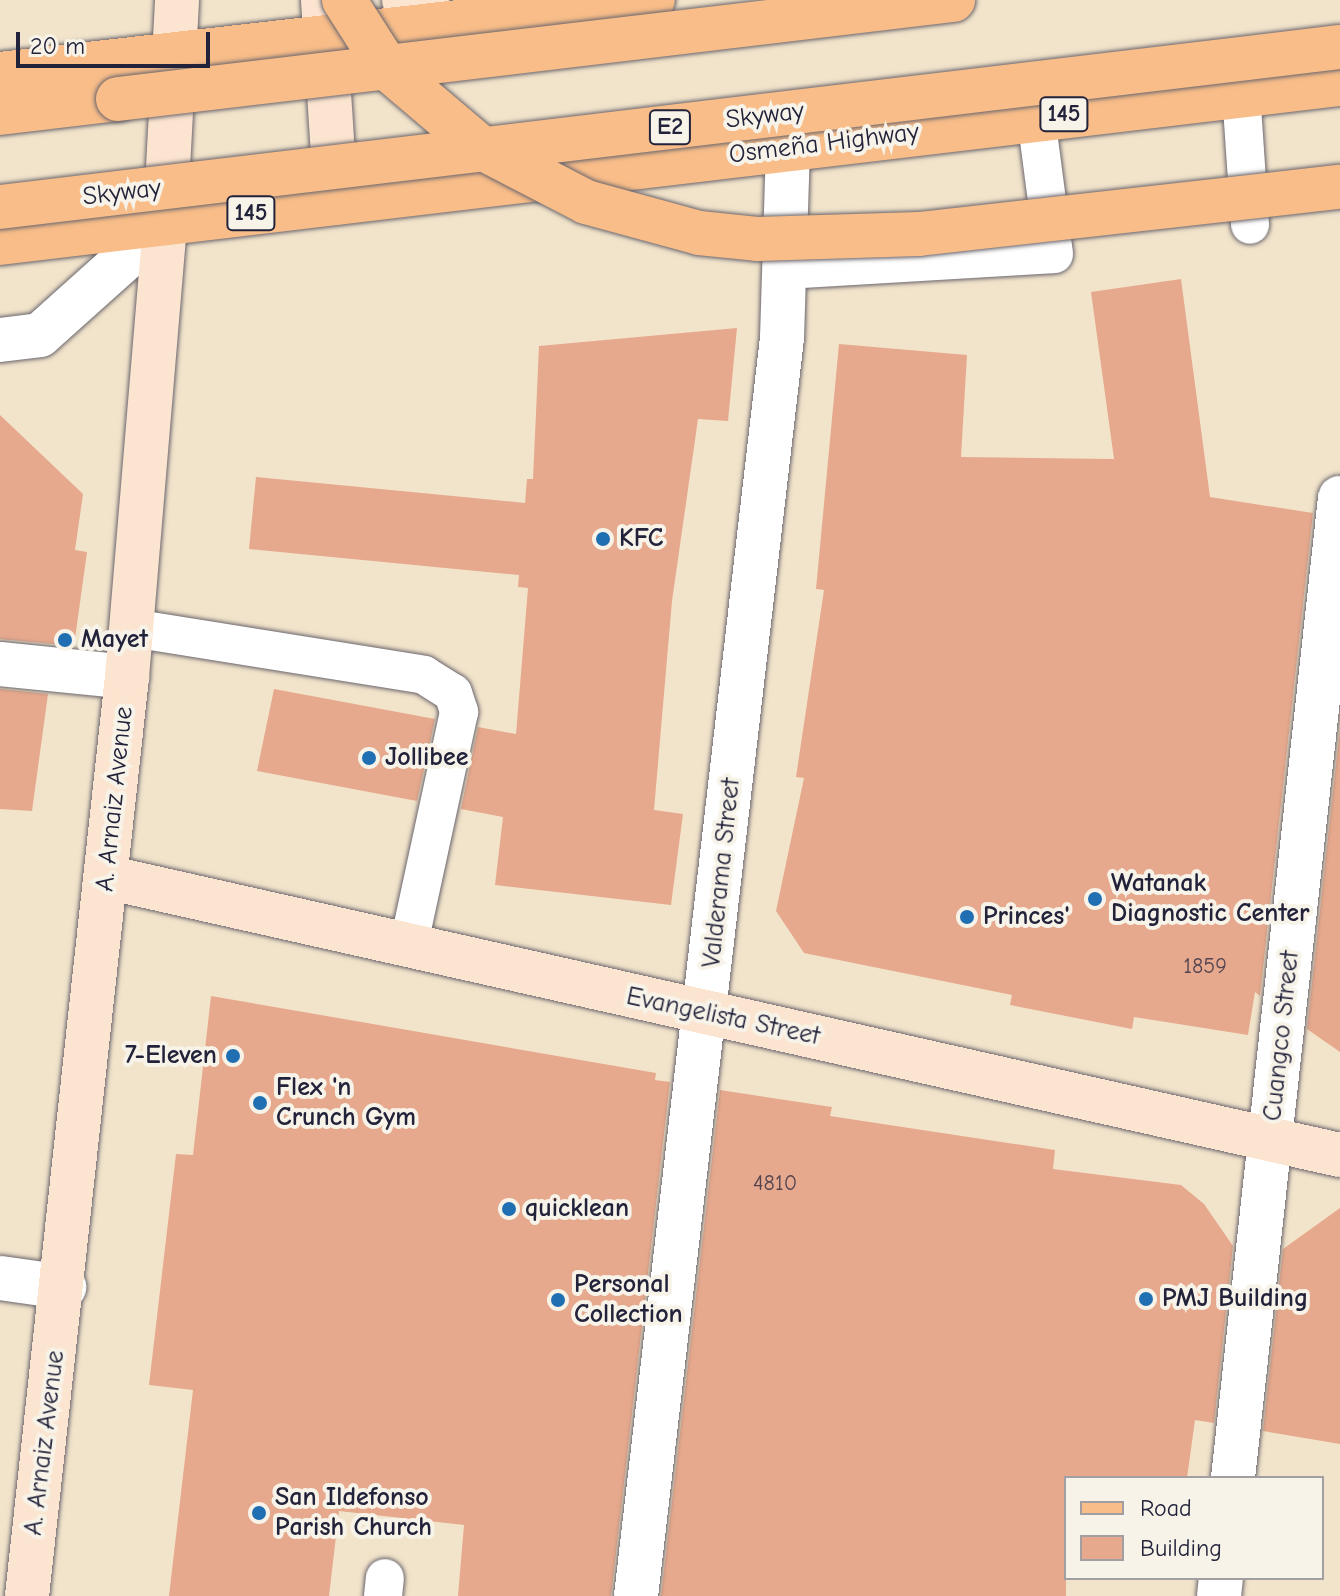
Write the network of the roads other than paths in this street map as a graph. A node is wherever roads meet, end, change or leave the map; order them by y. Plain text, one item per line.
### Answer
1 (177, 0) edge
2 (404, 0) edge
3 (653, 0) edge
4 (953, 0) edge
5 (331, 13) edge
6 (444, 23) junction
7 (1340, 47) edge
8 (175, 53) junction
9 (0, 74) edge
10 (1340, 84) edge
11 (1241, 92) junction
12 (0, 113) edge
13 (1036, 117) junction
14 (788, 149) junction
15 (1340, 187) edge
16 (336, 203) junction
17 (0, 207) edge
18 (165, 223) junction
19 (1250, 225) dead end
20 (0, 243) edge
21 (787, 270) junction
22 (0, 340) edge
23 (1340, 498) edge
24 (132, 628) junction
25 (0, 664) edge
26 (127, 677) junction
27 (106, 877) junction
28 (408, 948) junction
29 (706, 1013) junction
30 (1271, 1140) junction
31 (1340, 1155) edge
32 (0, 1278) edge
33 (64, 1287) junction
34 (1233, 1476) edge
35 (27, 1596) edge
36 (636, 1596) edge

1 - 8 main road, A. Arnaiz Avenue
2 - 6 main road
3 - 6 main road
4 - 12 main road, bridge
5 - 6 main road
5 - 8 main road
5 - 15 main road, bridge
5 - 16 main road
7 - 17 main road, Skyway / E2, bridge
8 - 9 main road
8 - 18 main road, A. Arnaiz Avenue
10 - 11 main road, Osmeña Highway / 145
11 - 13 main road, Osmeña Highway / 145
11 - 19 lane
13 - 14 main road, Osmeña Highway / 145
13 - 21 lane
14 - 16 main road, Osmeña Highway / 145
14 - 21 street, Valderama Street
16 - 18 main road, Osmeña Highway / 145
18 - 20 main road, Osmeña Highway / 145
18 - 22 street
18 - 24 main road, A. Arnaiz Avenue
21 - 29 street, Valderama Street
23 - 30 street, Cuangco Street
24 - 26 main road, A. Arnaiz Avenue
24 - 28 lane
25 - 26 street
26 - 27 main road, A. Arnaiz Avenue
27 - 28 main road, Evangelista Street
27 - 33 main road, A. Arnaiz Avenue
28 - 29 main road, Evangelista Street
29 - 30 main road, Evangelista Street
29 - 36 street, Valderama Street
30 - 31 main road, Evangelista Street
30 - 34 street, Cuangco Street
32 - 33 street
33 - 35 main road, A. Arnaiz Avenue

